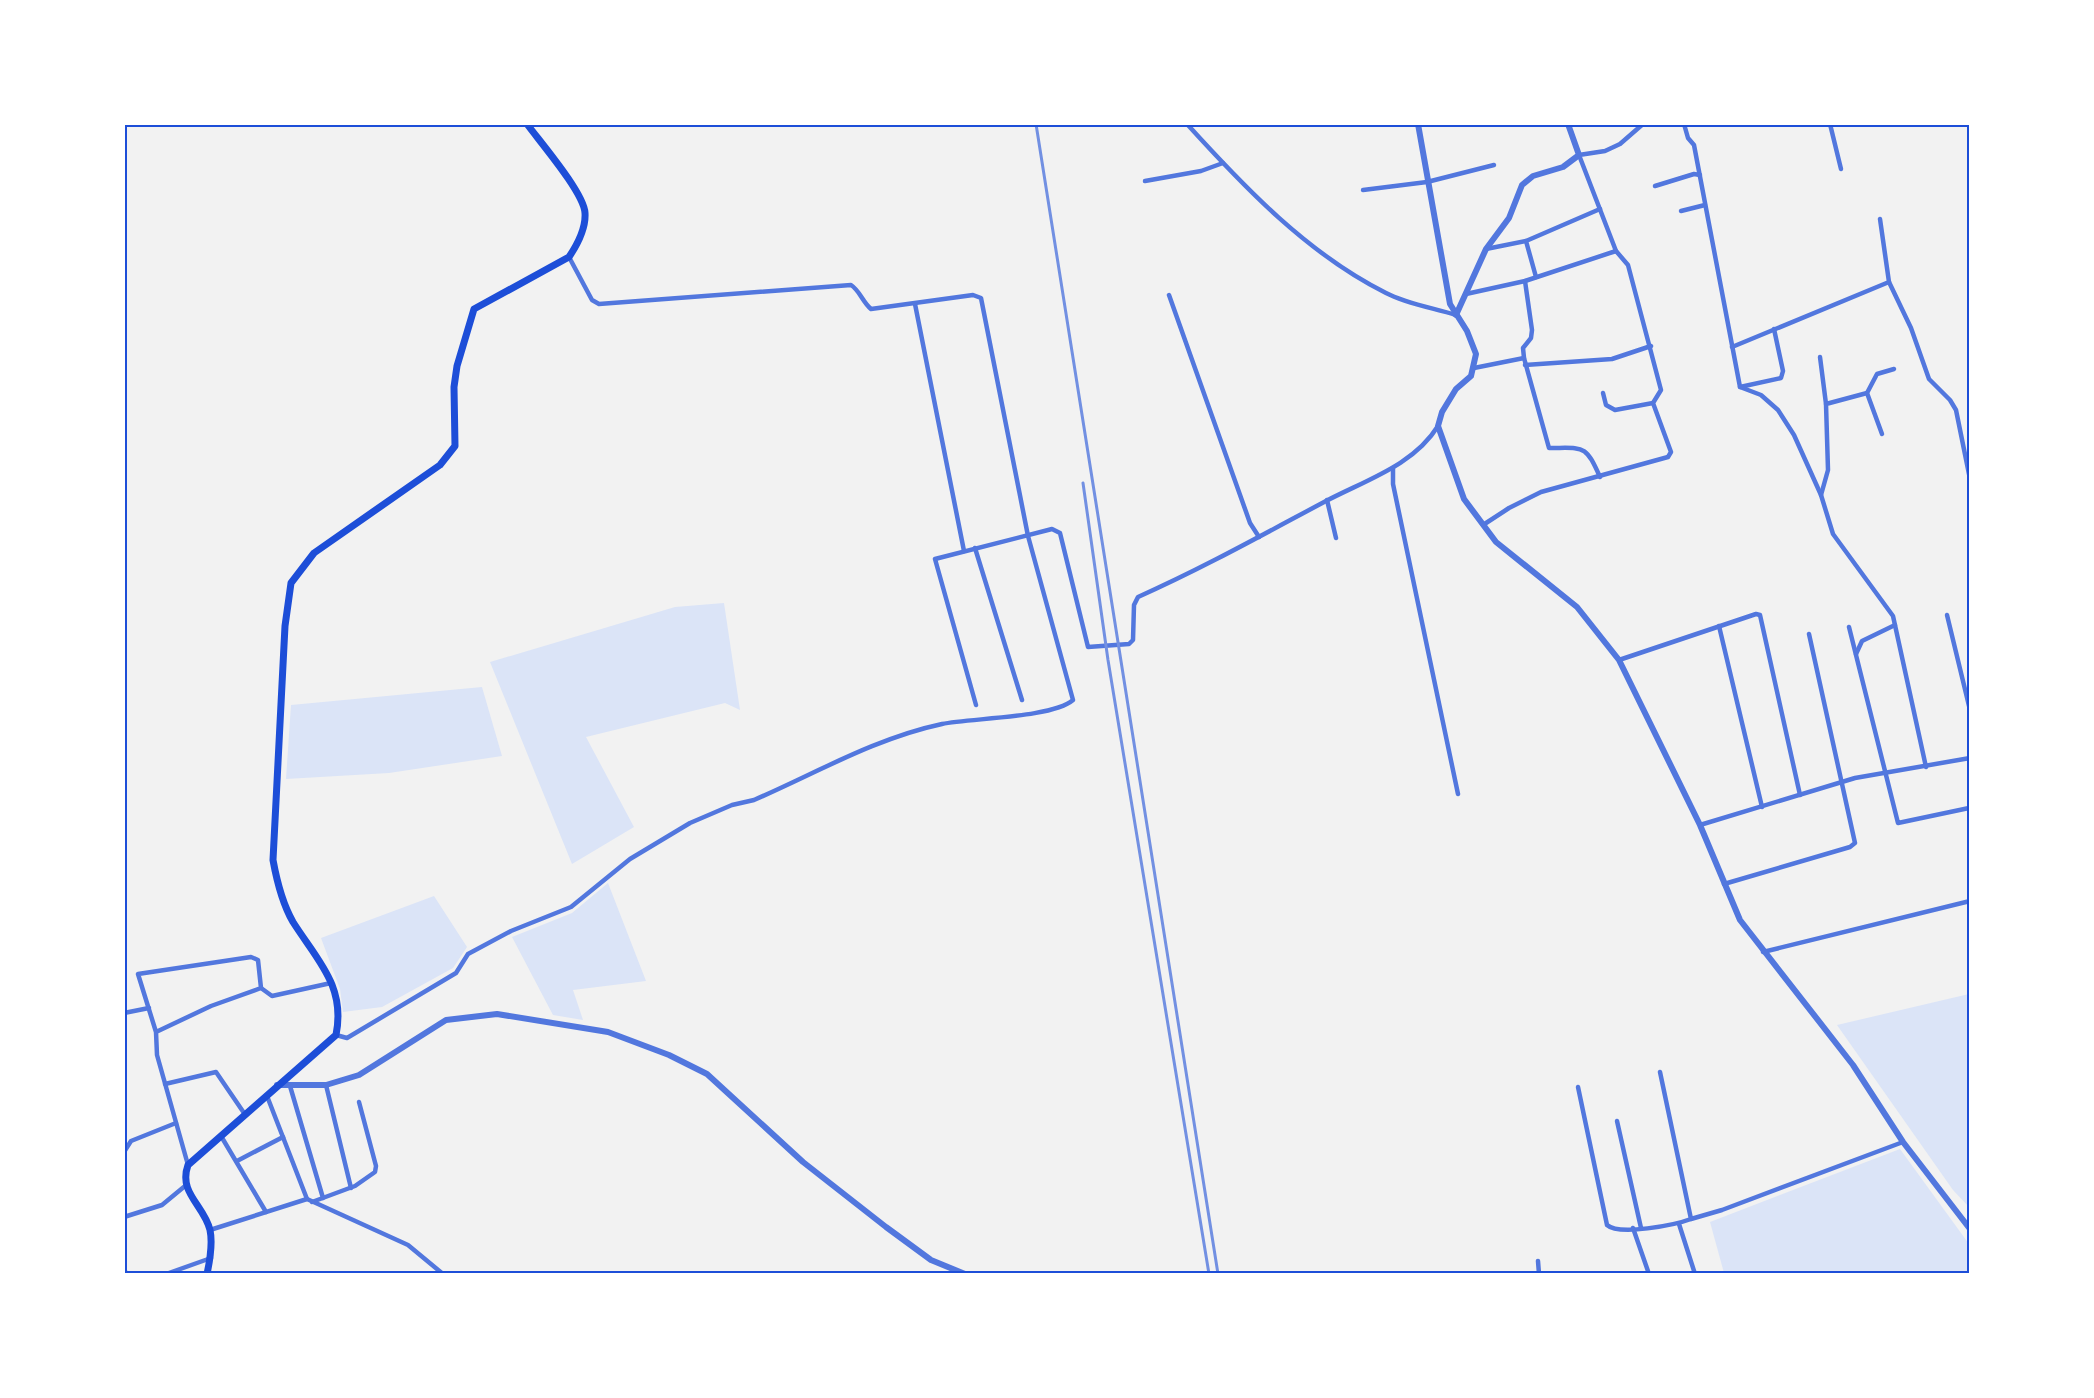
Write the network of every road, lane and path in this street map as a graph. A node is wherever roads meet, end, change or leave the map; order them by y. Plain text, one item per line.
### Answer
1 (527, 124) edge
2 (1187, 124) edge
3 (1418, 124) edge
4 (1568, 124) edge
5 (1642, 124) edge
6 (1684, 124) edge
7 (1830, 124) edge
8 (1579, 155) junction
9 (1222, 163) junction
10 (1494, 165) dead end
11 (1841, 169) dead end
12 (1700, 175) junction
13 (1145, 181) dead end
14 (1427, 183) junction
15 (1655, 186) dead end
16 (1363, 190) dead end
17 (1705, 205) junction
18 (1600, 209) junction
19 (1681, 211) dead end
20 (1880, 219) dead end
21 (1526, 242) junction
22 (1486, 249) junction
23 (1616, 251) junction
24 (570, 257) junction
25 (1536, 277) junction
26 (1525, 281) junction
27 (1889, 282) junction
28 (1466, 294) junction
29 (1169, 295) dead end
30 (915, 304) junction
31 (1456, 315) junction
32 (1774, 329) junction
33 (1651, 346) junction
34 (1732, 347) junction
35 (1820, 357) dead end
36 (1524, 358) junction
37 (1525, 365) junction
38 (1474, 369) junction
39 (1894, 369) dead end
40 (1740, 387) junction
41 (1603, 393) dead end
42 (1868, 393) junction
43 (1653, 403) junction
44 (1826, 404) junction
45 (1438, 426) junction
46 (1882, 434) dead end
47 (1393, 468) junction
48 (1600, 477) junction
49 (1970, 479) edge
50 (1821, 495) junction
51 (1327, 500) junction
52 (1483, 525) junction
53 (1028, 536) junction
54 (1259, 537) junction
55 (1336, 538) dead end
56 (975, 548) junction
57 (964, 551) junction
58 (1947, 615) dead end
59 (1895, 625) junction
60 (1719, 626) junction
61 (1850, 627) dead end
62 (1809, 634) dead end
63 (1856, 654) junction
64 (1619, 660) junction
65 (1022, 700) dead end
66 (976, 705) dead end
67 (1970, 710) edge
68 (1970, 758) edge
69 (1926, 767) junction
70 (1884, 773) junction
71 (1842, 782) junction
72 (1458, 794) dead end
73 (1800, 795) junction
74 (1762, 807) junction
75 (1969, 808) edge
76 (1700, 825) junction
77 (1724, 884) junction
78 (1970, 902) edge
79 (1763, 952) junction
80 (332, 983) junction
81 (261, 988) junction
82 (149, 1008) junction
83 (124, 1013) edge
84 (156, 1032) junction
85 (336, 1035) junction
86 (1660, 1072) dead end
87 (165, 1084) junction
88 (277, 1085) junction
89 (327, 1085) junction
90 (290, 1086) junction
91 (1578, 1087) dead end
92 (266, 1094) junction
93 (359, 1102) dead end
94 (244, 1113) junction
95 (1617, 1121) dead end
96 (176, 1123) junction
97 (221, 1136) junction
98 (283, 1137) junction
99 (1903, 1142) junction
100 (124, 1152) edge
101 (237, 1161) junction
102 (188, 1165) junction
103 (185, 1186) junction
104 (351, 1188) junction
105 (323, 1198) junction
106 (310, 1200) junction
107 (266, 1212) junction
108 (124, 1217) edge
109 (1691, 1219) junction
110 (1679, 1224) junction
111 (1633, 1228) junction
112 (1641, 1228) junction
113 (1970, 1229) edge
114 (210, 1230) junction
115 (211, 1258) junction
116 (1538, 1262) dead end
117 (124, 1268) edge
118 (126, 1274) edge
119 (166, 1274) edge
120 (207, 1274) edge
121 (443, 1274) edge
122 (965, 1274) edge
123 (1539, 1274) edge
124 (1649, 1274) edge
125 (1695, 1274) edge

1 - 24 main road
2 - 9 street
3 - 14 street
4 - 8 street
5 - 8 street
6 - 12 street
7 - 11 street
8 - 18 street
8 - 22 street
9 - 13 street
9 - 31 street
10 - 14 street
12 - 15 street
12 - 17 street
14 - 16 street
14 - 31 street
17 - 19 street
17 - 34 street
18 - 21 street
18 - 23 street
20 - 27 street
21 - 22 street
21 - 25 street
22 - 28 street
23 - 25 street
23 - 33 street
24 - 30 street
24 - 80 main road
25 - 26 street
26 - 28 street
26 - 36 street
27 - 32 street
27 - 49 street
28 - 31 street
29 - 54 street
30 - 53 street
30 - 57 street
31 - 38 street
32 - 34 street
32 - 40 street
33 - 37 street
33 - 43 street
34 - 40 street
35 - 44 street
36 - 37 street
36 - 38 street
37 - 48 street
38 - 45 street
39 - 42 street
40 - 50 street
41 - 43 street
42 - 44 street
42 - 46 street
43 - 48 street
44 - 50 street
45 - 47 street
45 - 52 street
47 - 51 street
47 - 72 street
48 - 52 street
50 - 59 street
51 - 54 street
51 - 55 street
52 - 64 street
53 - 54 street
53 - 56 street
53 - 85 street
56 - 57 street
56 - 65 street
57 - 66 street
58 - 67 street
59 - 63 street
59 - 69 street
60 - 64 street
60 - 73 street
60 - 74 street
61 - 63 street
62 - 71 street
63 - 70 street
64 - 76 street
68 - 69 street
69 - 70 street
70 - 71 street
70 - 75 street
71 - 73 street
71 - 77 street
73 - 74 street
74 - 76 street
76 - 77 street
77 - 79 street
78 - 79 street
79 - 99 street
80 - 81 street
80 - 85 main road
81 - 82 street
81 - 84 street
82 - 83 street
82 - 84 street
84 - 87 street
85 - 88 main road
86 - 109 street
87 - 94 street
87 - 96 street
88 - 90 street
88 - 92 main road
89 - 90 street
89 - 104 street
89 - 122 street
90 - 105 street
91 - 111 street
92 - 94 main road
92 - 98 street
93 - 104 street
94 - 97 main road
95 - 112 street
96 - 100 street
96 - 102 street
97 - 101 street
97 - 102 main road
98 - 101 street
98 - 106 street
99 - 109 street
99 - 113 street
101 - 107 street
102 - 103 main road
103 - 108 street
103 - 114 main road
104 - 105 street
105 - 106 street
106 - 107 street
106 - 121 street
107 - 114 street
109 - 110 street
110 - 112 street
110 - 125 street
111 - 112 street
111 - 124 street
114 - 115 main road
115 - 119 street
115 - 120 main road
116 - 123 street
117 - 118 street

